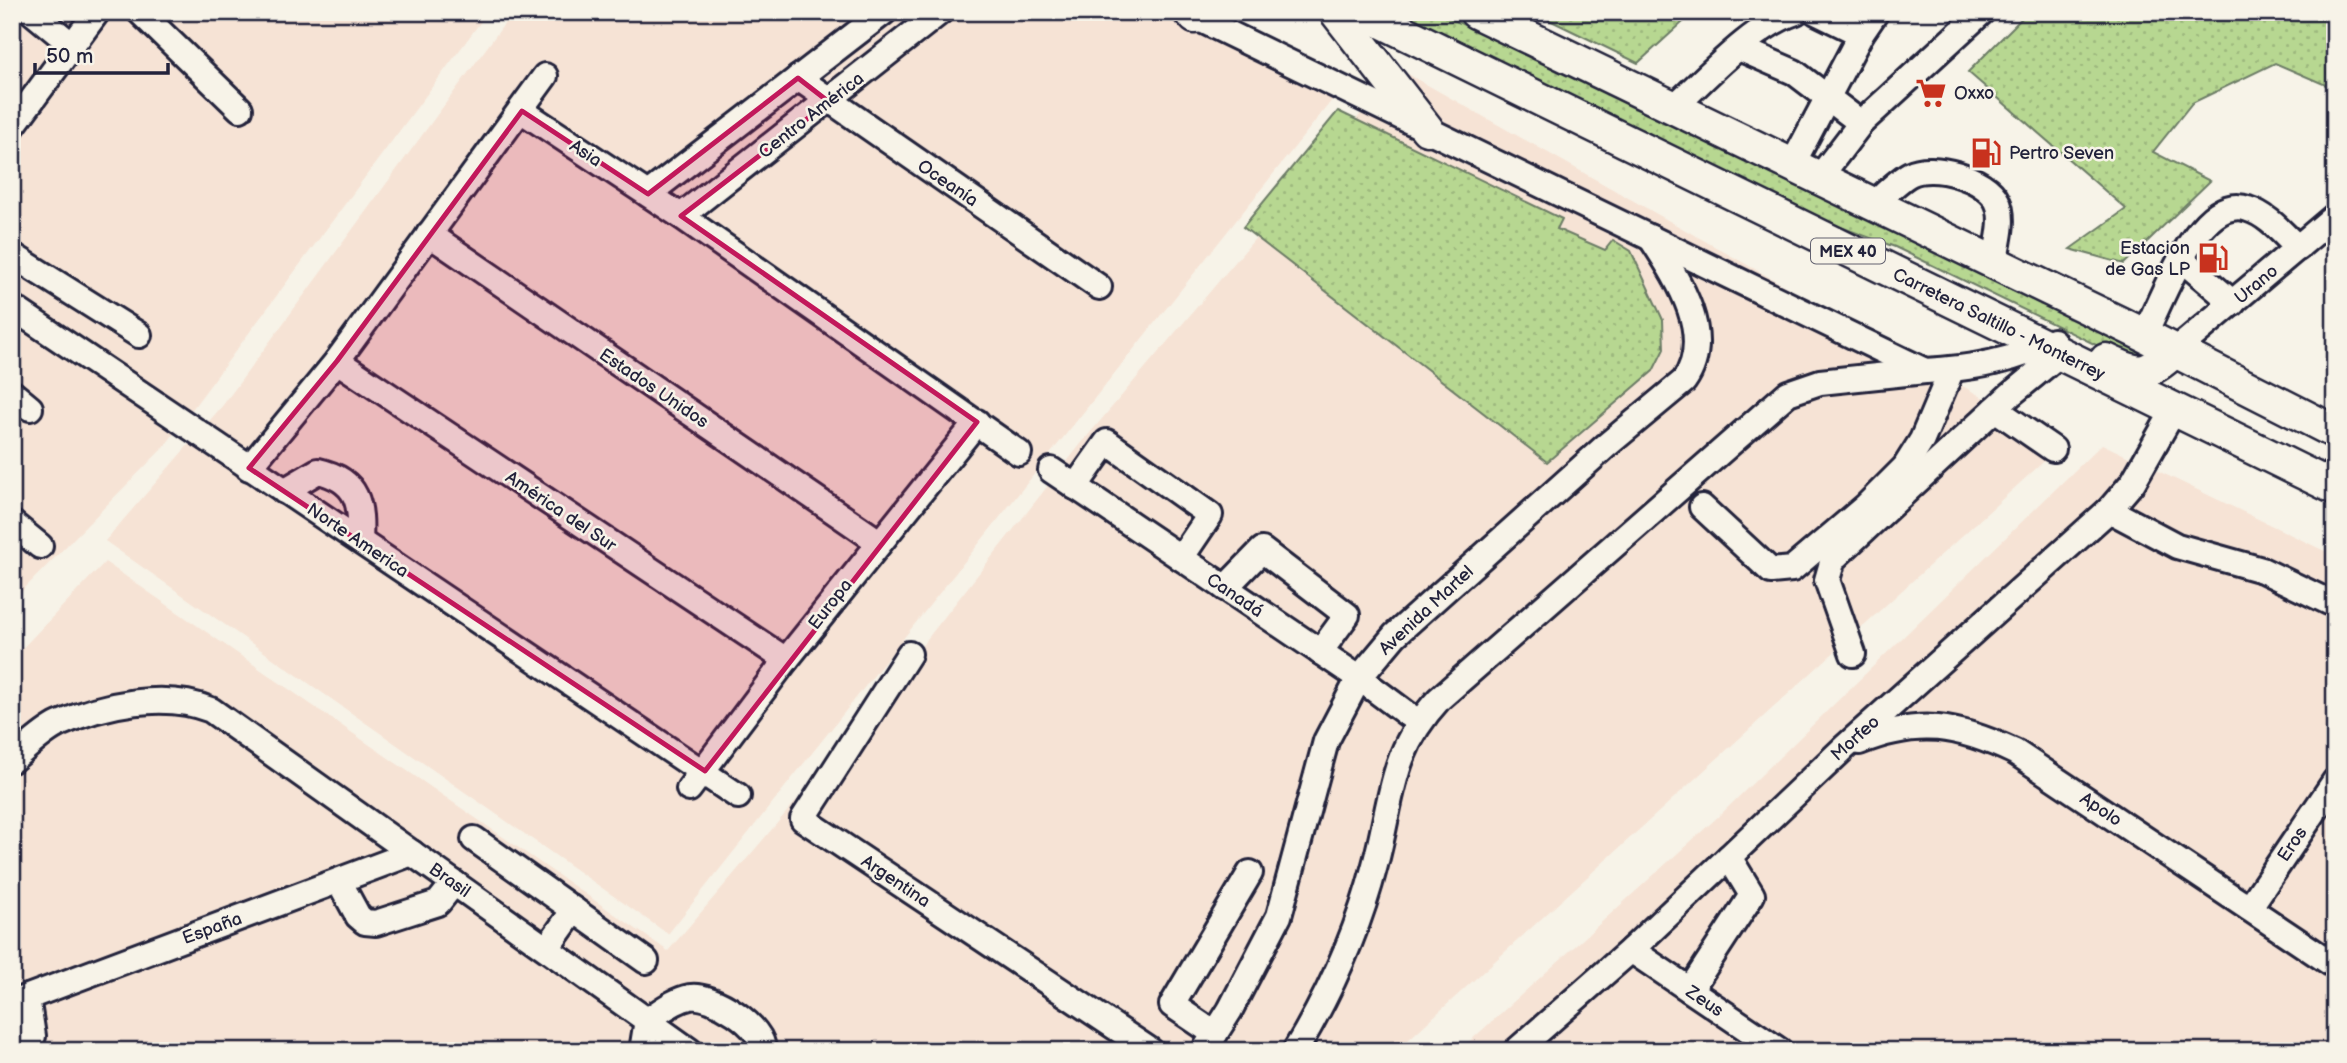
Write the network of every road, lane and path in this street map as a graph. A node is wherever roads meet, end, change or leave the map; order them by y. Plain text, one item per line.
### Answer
1 (33, 12) edge
2 (97, 12) edge
3 (140, 12) edge
4 (884, 12) edge
5 (940, 12) edge
6 (1336, 12) edge
7 (1362, 12) edge
8 (1476, 12) edge
9 (1796, 12) edge
10 (1816, 12) edge
11 (1876, 12) edge
12 (1982, 12) edge
13 (1190, 14) edge
14 (1861, 34) junction
15 (72, 45) junction
16 (1740, 48) junction
17 (545, 76) dead end
18 (798, 78) junction
19 (1826, 96) junction
20 (829, 102) junction
21 (1674, 107) junction
22 (240, 109) dead end
23 (522, 111) junction
24 (1861, 123) junction
25 (12, 127) edge
26 (1427, 129) junction
27 (1805, 171) junction
28 (648, 194) junction
29 (1873, 205) junction
30 (2335, 215) edge
31 (681, 216) junction
32 (429, 234) junction
33 (1651, 238) junction
34 (2298, 248) junction
35 (12, 255) edge
36 (2181, 259) junction
37 (1994, 264) junction
38 (1099, 287) dead end
39 (2233, 303) junction
40 (12, 307) edge
41 (139, 335) dead end
42 (2144, 335) junction
43 (2054, 345) junction
44 (2175, 351) junction
45 (337, 361) junction
46 (1952, 369) junction
47 (1925, 370) junction
48 (1995, 409) junction
49 (2174, 410) junction
50 (977, 422) junction
51 (2335, 432) edge
52 (2335, 445) edge
53 (2053, 449) dead end
54 (1019, 453) dead end
55 (2289, 465) junction
56 (249, 468) junction
57 (1051, 470) dead end
58 (1075, 486) junction
59 (2335, 488) edge
60 (284, 491) junction
61 (1702, 507) dead end
62 (2109, 510) junction
63 (12, 523) edge
64 (360, 541) junction
65 (879, 542) junction
66 (40, 546) dead end
67 (1181, 558) junction
68 (1225, 588) junction
69 (2335, 605) edge
70 (1320, 652) junction
71 (909, 654) dead end
72 (1853, 654) dead end
73 (786, 660) junction
74 (1359, 678) junction
75 (1418, 722) junction
76 (1845, 747) junction
77 (12, 760) edge
78 (697, 780) junction
79 (2335, 781) edge
80 (738, 796) dead end
81 (474, 839) dead end
82 (412, 853) junction
83 (1729, 857) junction
84 (1250, 873) dead end
85 (339, 881) junction
86 (454, 883) junction
87 (2249, 908) junction
88 (574, 910) junction
89 (547, 948) junction
90 (1631, 950) junction
91 (646, 961) dead end
92 (2335, 966) edge
93 (1689, 990) junction
94 (20, 1000) edge
95 (647, 1020) junction
96 (1209, 1042) edge
97 (12, 1051) edge
98 (642, 1051) edge
99 (690, 1051) edge
100 (763, 1051) edge
101 (1151, 1051) edge
102 (1295, 1051) edge
103 (1516, 1051) edge
104 (1780, 1051) edge

1 - 15 street
2 - 15 street
3 - 22 street
4 - 18 street, Centro América
5 - 20 street, Centro América
6 - 26 main road
7 - 43 main road
8 - 21 main road, MEX 40
9 - 16 street
10 - 14 street
11 - 14 street
12 - 24 street
13 - 26 street
14 - 19 street
15 - 25 street
16 - 19 street
16 - 21 street
17 - 23 street
18 - 20 street, Oceanía
18 - 28 street, Centro América
19 - 24 street
19 - 27 street
20 - 31 street, Centro América
20 - 38 street, Oceanía
21 - 27 main road, MEX 40
23 - 28 street, Asia
23 - 32 street
24 - 27 street
26 - 33 street
27 - 29 main road, MEX 40
28 - 31 street, Asia
29 - 37 main road, MEX 40
29 - 37 street
30 - 34 street, Urano
31 - 50 street, Asia
32 - 45 street
32 - 65 street, Estados Unidos
33 - 47 street
33 - 74 street, Avenida Martel
34 - 36 street
34 - 39 street, Urano
35 - 41 street
36 - 39 street
36 - 42 street
37 - 42 main road, MEX 40
39 - 44 street, Urano
40 - 56 street, Norte America
42 - 44 main road, MEX 40
43 - 44 main road
43 - 46 street
43 - 48 street
43 - 49 main road, Carretera Saltillo - Monterrey
44 - 51 main road, MEX 40
45 - 56 street
45 - 73 street, América del Sur
46 - 47 street
46 - 61 street
47 - 75 street
48 - 53 street
48 - 72 street
49 - 55 main road, Carretera Saltillo - Monterrey
49 - 62 street, Morfeo
50 - 54 street, Asia
50 - 65 street, Europa
52 - 55 main road
55 - 59 main road, Carretera Saltillo - Monterrey
56 - 60 street, Norte America
57 - 58 street, Canadá
58 - 67 street, Canadá
58 - 67 street
60 - 64 street, Norte America
60 - 64 street
62 - 69 street
62 - 76 street, Morfeo
63 - 66 street
64 - 78 street, Norte America
65 - 73 street, Europa
67 - 68 street, Canadá
68 - 70 street, Canadá
68 - 70 street
70 - 74 street, Canadá
71 - 101 street, Argentina
73 - 78 street, Europa
74 - 75 street, Canadá
74 - 96 street, Avenida Martel
75 - 102 street
76 - 83 street, Morfeo
76 - 87 street, Apolo
77 - 82 street, Brasil
78 - 80 street
79 - 87 street, Eros
81 - 88 street
82 - 85 street, España
82 - 86 street, Brasil
83 - 90 street, Morfeo
83 - 93 street
84 - 96 street
85 - 86 street
85 - 94 street, España
86 - 89 street, Brasil
87 - 92 street, Apolo
88 - 89 street
88 - 91 street
89 - 95 street, Brasil
90 - 93 street, Zeus
90 - 103 street, Morfeo
93 - 104 street, Zeus
94 - 97 street
95 - 98 street
95 - 99 street, Brasil
95 - 100 street

